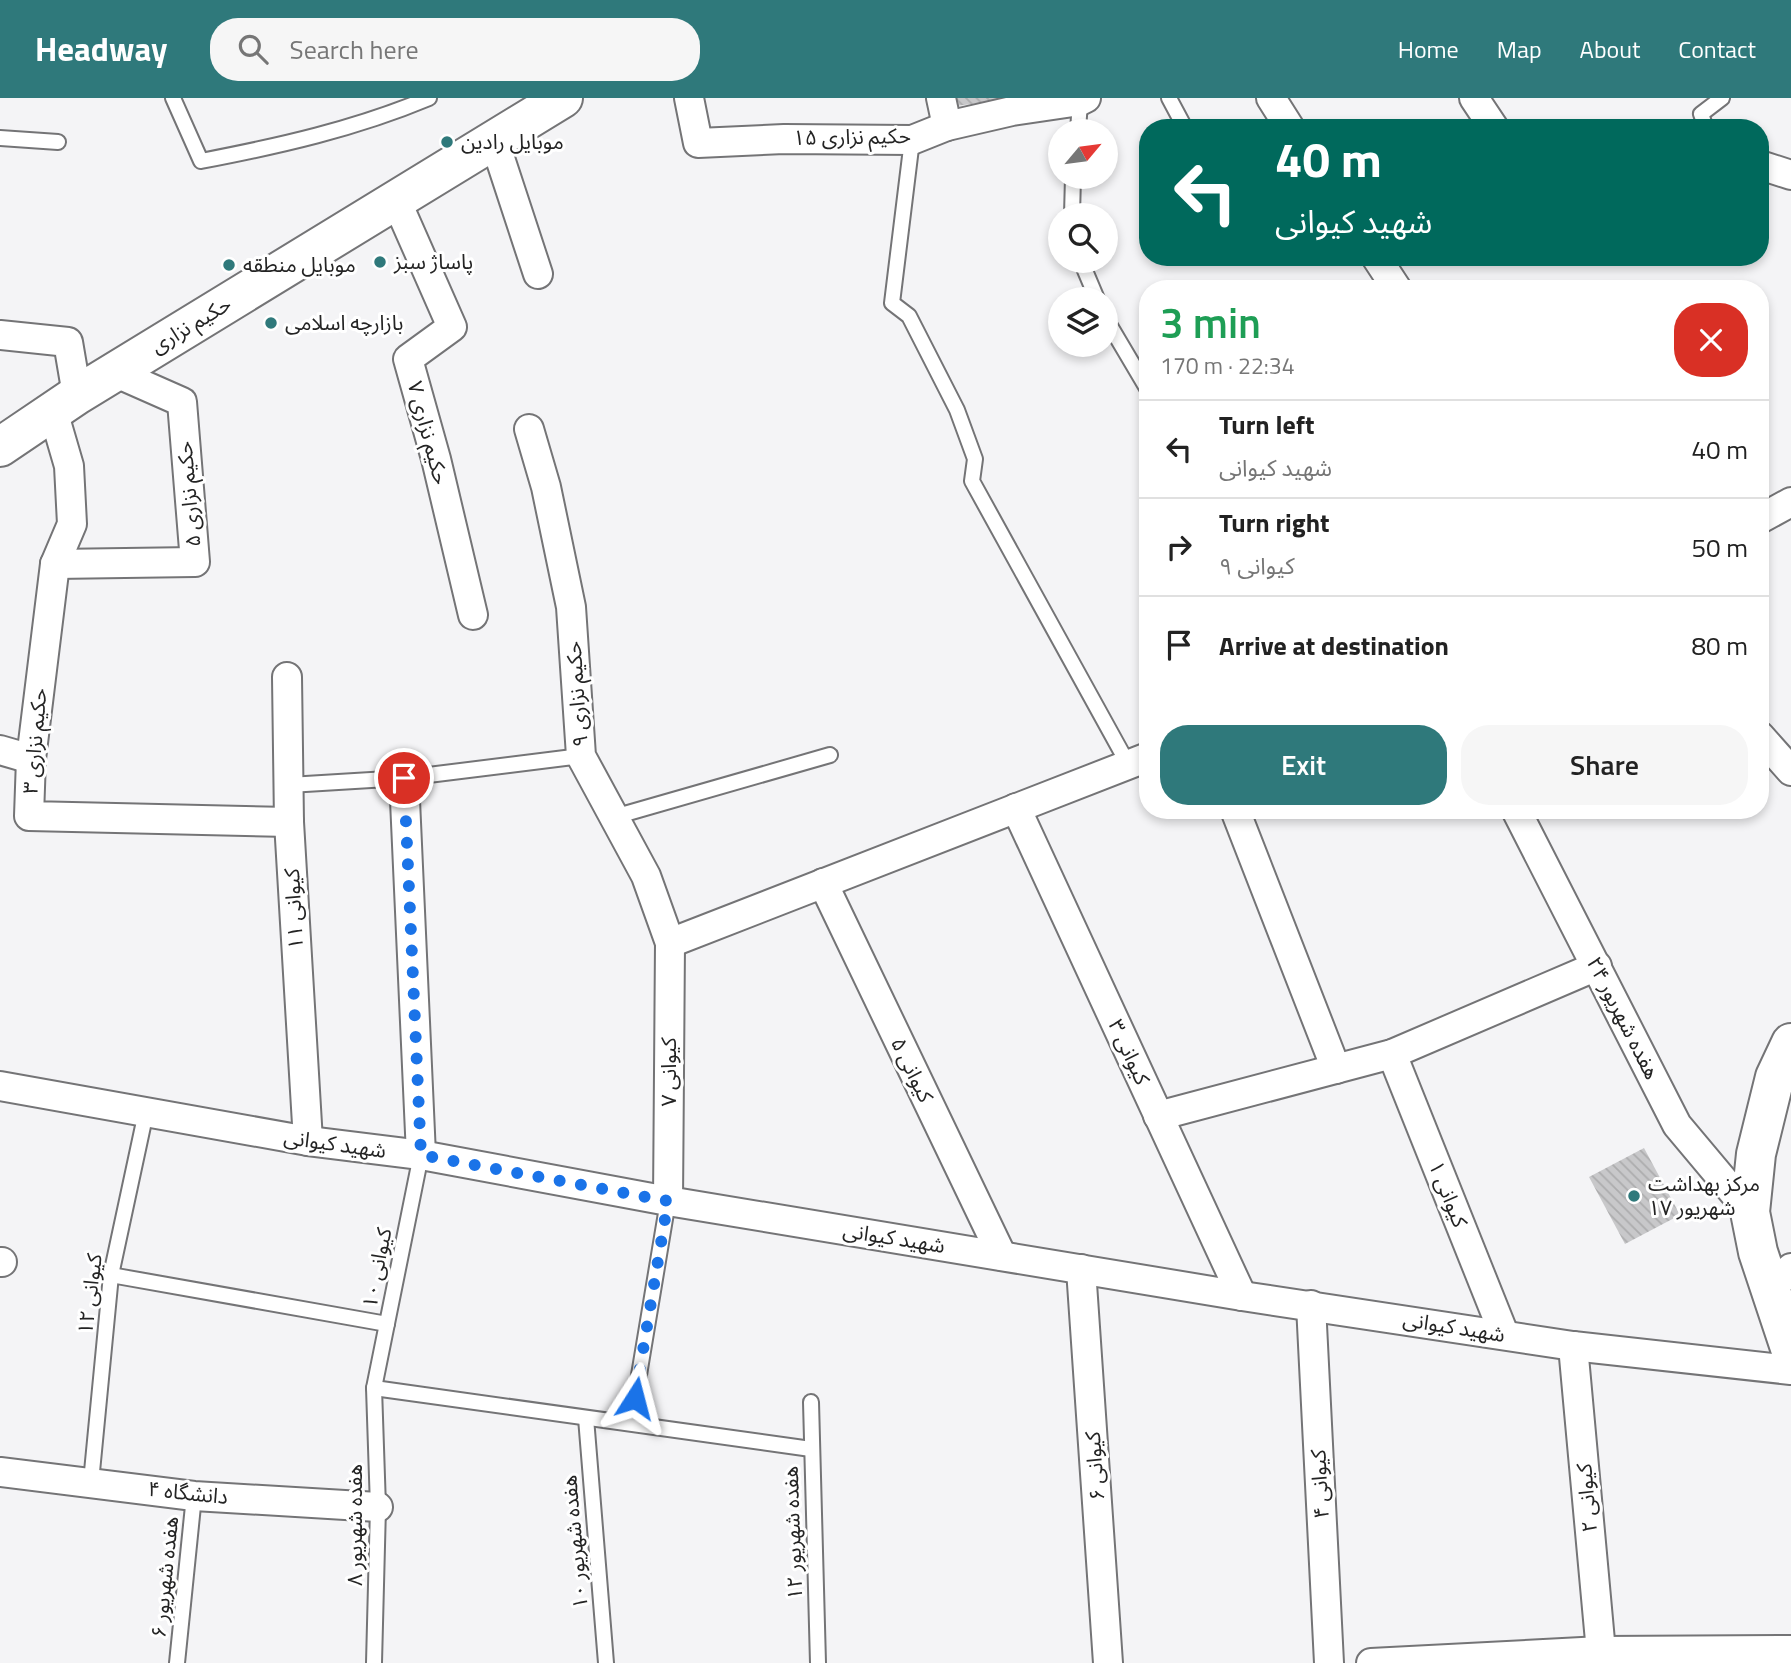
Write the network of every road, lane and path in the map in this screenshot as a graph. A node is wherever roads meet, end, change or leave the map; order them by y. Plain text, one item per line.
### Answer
1 (173, 98) edge
2 (429, 98) edge
3 (689, 98) edge
4 (941, 98) edge
5 (1169, 98) edge
6 (1271, 98) edge
7 (1474, 98) edge
8 (1722, 98) edge
9 (1083, 99) edge
10 (541, 107) edge
11 (1079, 119) edge
12 (1180, 119) edge
13 (1284, 119) edge
14 (1488, 119) edge
15 (1703, 119) edge
16 (947, 127) junction
17 (0, 138) edge
18 (494, 140) junction
19 (912, 140) junction
20 (58, 142) dead end
21 (1769, 168) edge
22 (1791, 175) edge
23 (396, 200) junction
24 (538, 274) dead end
25 (0, 335) edge
26 (1118, 339) edge
27 (114, 372) junction
28 (1139, 375) edge
29 (65, 403) junction
30 (529, 429) dead end
31 (0, 447) edge
32 (1791, 502) edge
33 (1769, 514) edge
34 (55, 564) junction
35 (473, 615) dead end
36 (287, 677) dead end
37 (1769, 746) edge
38 (0, 750) edge
39 (830, 755) dead end
40 (581, 756) junction
41 (31, 759) junction
42 (1138, 760) edge
43 (1791, 771) edge
44 (404, 778) junction
45 (289, 785) junction
46 (1016, 808) junction
47 (614, 817) junction
48 (1239, 819) edge
49 (1521, 819) edge
50 (289, 822) junction
51 (823, 883) junction
52 (670, 943) junction
53 (1597, 966) junction
54 (1791, 1043) edge
55 (1392, 1054) junction
56 (1336, 1069) junction
57 (0, 1086) edge
58 (146, 1112) junction
59 (1158, 1115) junction
60 (308, 1141) junction
61 (421, 1155) junction
62 (668, 1201) junction
63 (1750, 1212) junction
64 (1002, 1256) junction
65 (1081, 1269) junction
66 (111, 1275) junction
67 (1780, 1280) edge
68 (1242, 1296) junction
69 (1311, 1305) junction
70 (387, 1324) junction
71 (1504, 1334) junction
72 (1573, 1346) junction
73 (1791, 1351) edge
74 (1791, 1370) edge
75 (374, 1388) junction
76 (811, 1402) dead end
77 (586, 1418) junction
78 (631, 1423) junction
79 (811, 1449) junction
80 (0, 1472) edge
81 (91, 1482) junction
82 (194, 1496) junction
83 (378, 1507) junction
84 (1791, 1650) edge
85 (1602, 1657) edge
86 (177, 1663) edge
87 (374, 1663) edge
88 (606, 1663) edge
89 (818, 1663) edge
90 (1108, 1663) edge
91 (1329, 1663) edge
92 (1371, 1663) edge

1 - 2 lane
3 - 19 street, حکیم نزاری ۱۵
4 - 16 street
5 - 12 lane
6 - 13 street
7 - 14 street
8 - 15 lane
9 - 11 lane
9 - 16 street, حکیم نزاری ۱۵
10 - 18 street, حکیم نزاری
16 - 19 street, حکیم نزاری ۱۵
17 - 20 lane
18 - 23 street, حکیم نزاری
18 - 24 street
19 - 42 lane
21 - 22 street
23 - 27 street, حکیم نزاری
23 - 35 street, حکیم نزاری ۷
25 - 29 street, حکیم نزاری ۳
26 - 28 lane
27 - 29 street, حکیم نزاری
27 - 34 street, حکیم نزاری ۵
29 - 31 street, حکیم نزاری
29 - 34 street, حکیم نزاری ۳
30 - 40 street, حکیم نزاری ۹
32 - 33 street
34 - 41 street, حکیم نزاری ۳
36 - 45 street, کیوانی ۱۱
37 - 43 street
38 - 41 street
39 - 47 lane
40 - 44 lane
40 - 47 street, حکیم نزاری ۹
41 - 50 street, حکیم نزاری ۳
42 - 46 street
44 - 45 lane
44 - 61 street
45 - 50 street, کیوانی ۱۱
46 - 51 street
46 - 59 street, کیوانی ۳
47 - 52 street, حکیم نزاری ۹
48 - 56 street
49 - 53 street, هفده شهریور ۲۴
50 - 60 street, کیوانی ۱۱
51 - 52 street
51 - 64 street, کیوانی ۵
52 - 62 street, کیوانی ۷
53 - 55 street
53 - 63 street, هفده شهریور ۲۴
54 - 63 street
55 - 56 street
55 - 71 street, کیوانی ۱
56 - 59 street
57 - 58 street, شهید کیوانی
58 - 60 street, شهید کیوانی
58 - 66 lane, کیوانی ۱۲
59 - 68 street, کیوانی ۳
60 - 61 street, شهید کیوانی
61 - 62 street, شهید کیوانی
61 - 70 lane, کیوانی ۱۰
62 - 64 street, شهید کیوانی
62 - 78 lane
63 - 67 street
64 - 65 street, شهید کیوانی
65 - 68 street, شهید کیوانی
65 - 90 street, کیوانی ۶
66 - 70 lane
66 - 81 lane, کیوانی ۱۲
67 - 73 street
68 - 69 street, شهید کیوانی
69 - 71 street, شهید کیوانی
69 - 91 street, کیوانی ۴
70 - 75 lane, کیوانی ۱۰
71 - 72 street, شهید کیوانی
72 - 74 street, شهید کیوانی
72 - 85 street, کیوانی ۲
75 - 77 lane
75 - 83 lane, هفده شهریور ۸
76 - 79 lane, هفده شهریور ۱۲
77 - 78 lane
77 - 88 lane, هفده شهریور ۱۰
78 - 79 lane
79 - 89 lane, هفده شهریور ۱۲
80 - 81 street, دانشگاه ۴
81 - 82 street, دانشگاه ۴
82 - 83 street, دانشگاه ۴
82 - 86 lane, هفده شهریور ۶
83 - 87 lane, هفده شهریور ۸
84 - 85 street
85 - 92 street

